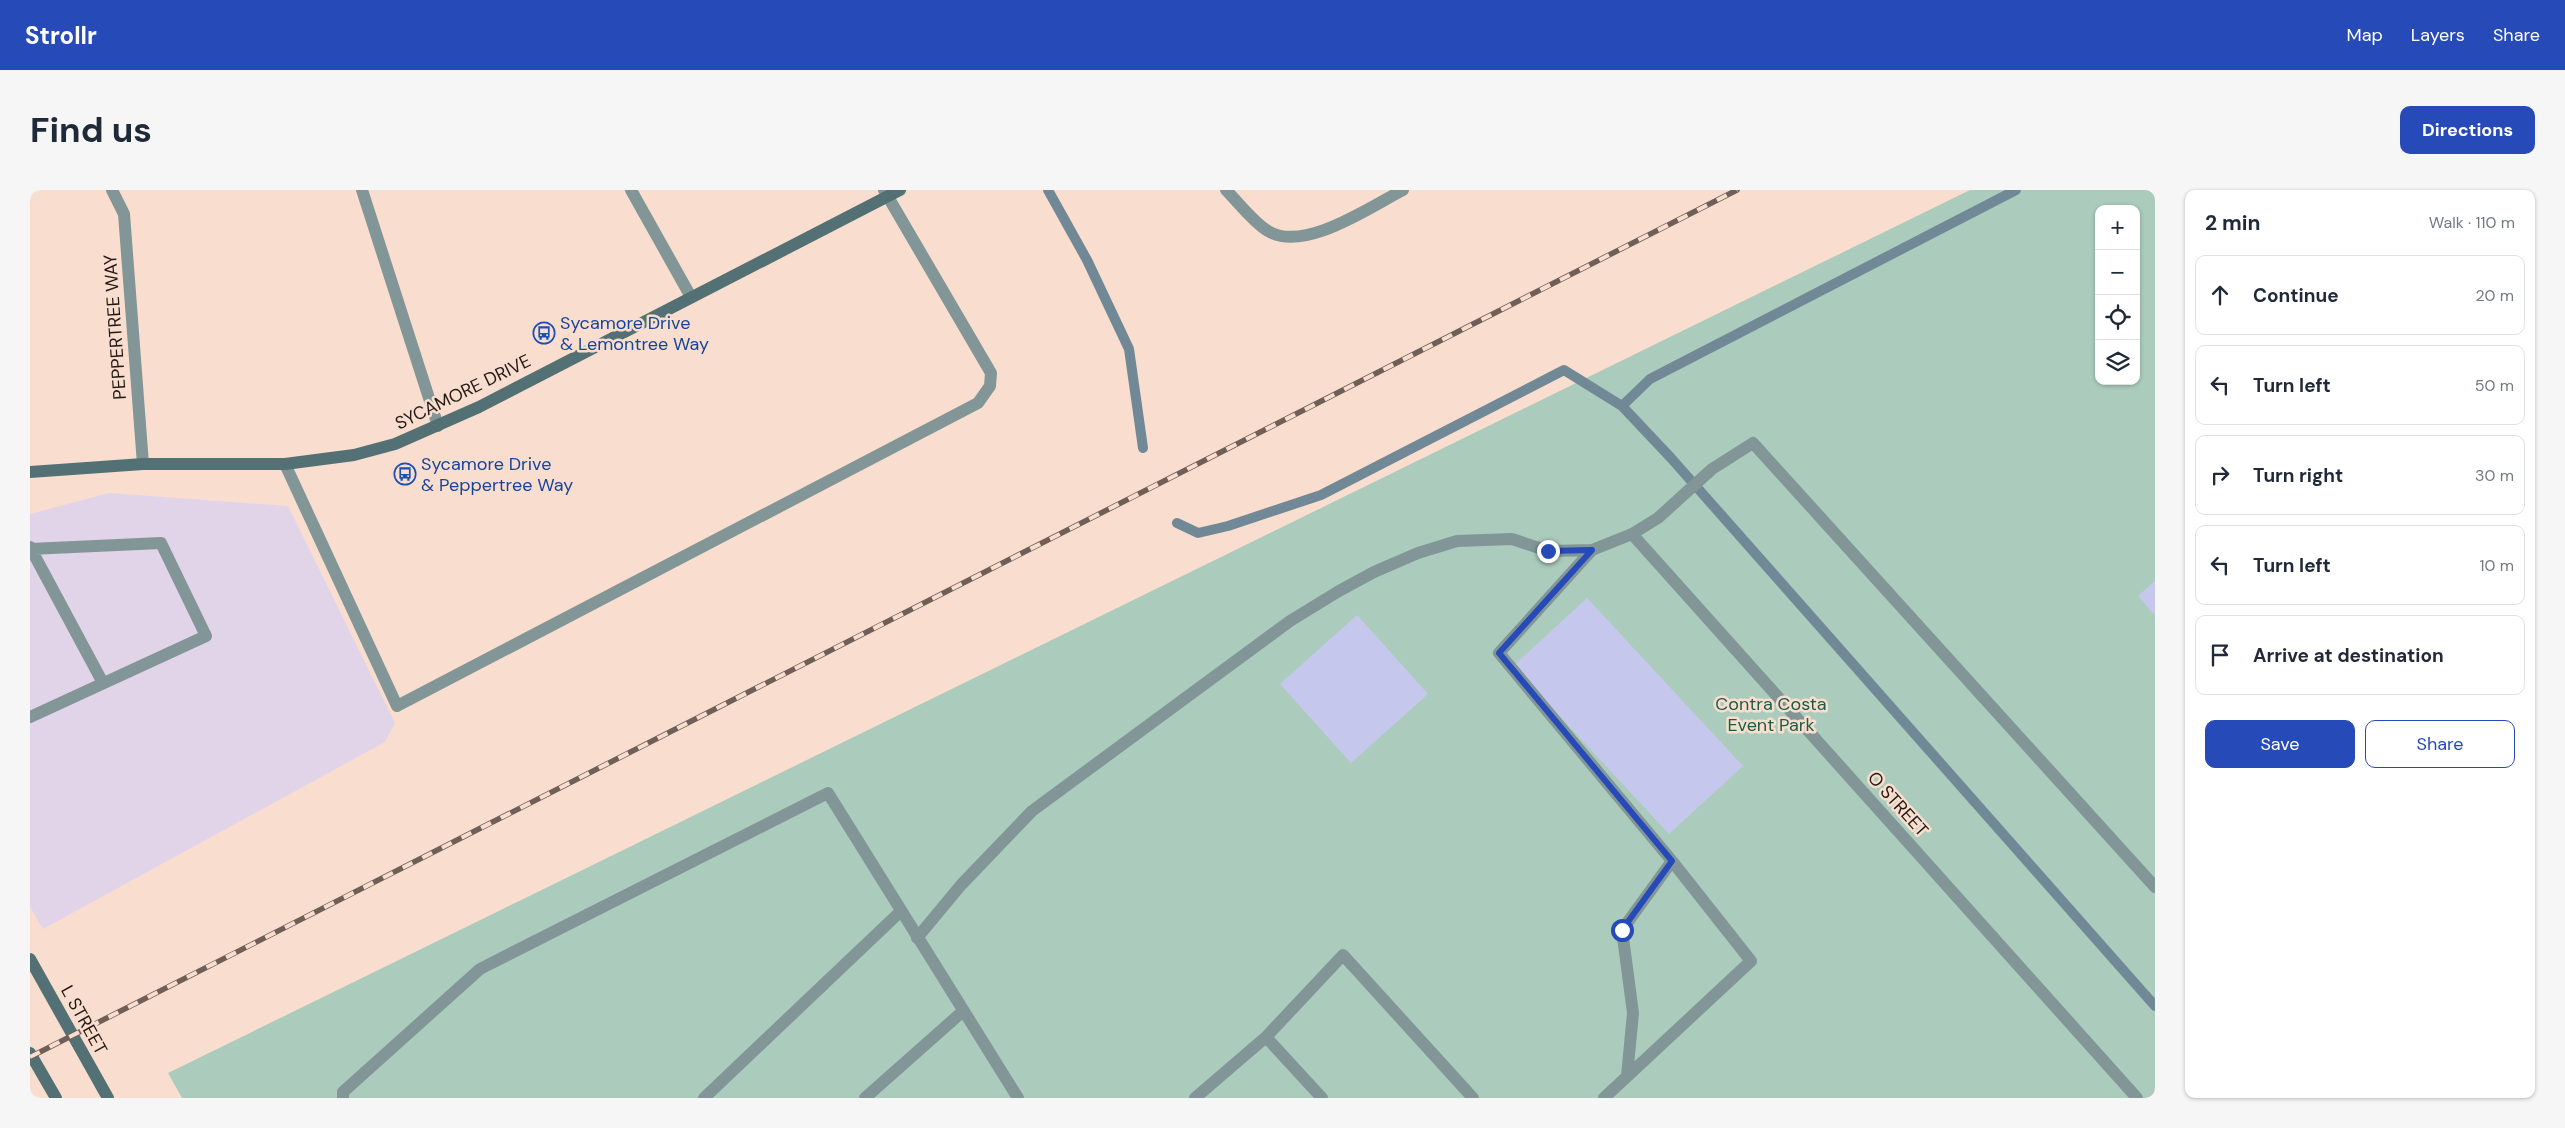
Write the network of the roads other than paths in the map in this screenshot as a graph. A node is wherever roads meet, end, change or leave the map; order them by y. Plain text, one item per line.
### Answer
1 (112, 190) edge
2 (362, 190) edge
3 (631, 190) edge
4 (900, 190) edge
5 (1226, 190) edge
6 (1404, 190) edge
7 (886, 193) edge
8 (691, 297) junction
9 (438, 426) junction
10 (143, 464) junction
11 (284, 464) junction
12 (30, 472) edge
13 (1632, 534) junction
14 (30, 548) edge
15 (1592, 550) junction
16 (103, 684) junction
17 (30, 717) edge
18 (1672, 861) junction
19 (2155, 887) edge
20 (901, 912) junction
21 (917, 938) junction
22 (30, 959) edge
23 (962, 1012) junction
24 (1266, 1037) junction
25 (30, 1053) edge
26 (1627, 1076) junction
27 (1013, 1096) edge
28 (56, 1098) edge
29 (108, 1098) edge
30 (343, 1098) edge
31 (704, 1098) edge
32 (865, 1098) edge
33 (1195, 1098) edge
34 (1322, 1098) edge
35 (1473, 1098) edge
36 (1604, 1098) edge
37 (2137, 1098) edge

1 - 10 street, PEPPERTREE WAY
2 - 9 street
3 - 8 street
4 - 7 street, SYCAMORE DRIVE
5 - 6 street
7 - 8 street, SYCAMORE DRIVE
7 - 11 street
8 - 9 street, SYCAMORE DRIVE
9 - 11 street, SYCAMORE DRIVE
10 - 11 street, SYCAMORE DRIVE
10 - 12 street, SYCAMORE DRIVE
13 - 15 street
13 - 19 street
13 - 37 street, O STREET
14 - 16 street
14 - 16 street
15 - 18 street
15 - 21 street
16 - 17 street
18 - 26 street
18 - 26 street
20 - 21 street
20 - 30 street
20 - 31 street
21 - 23 street
22 - 29 street, L STREET
23 - 27 street
23 - 32 street
24 - 33 street
24 - 34 street
24 - 35 street
25 - 28 street
26 - 36 street

